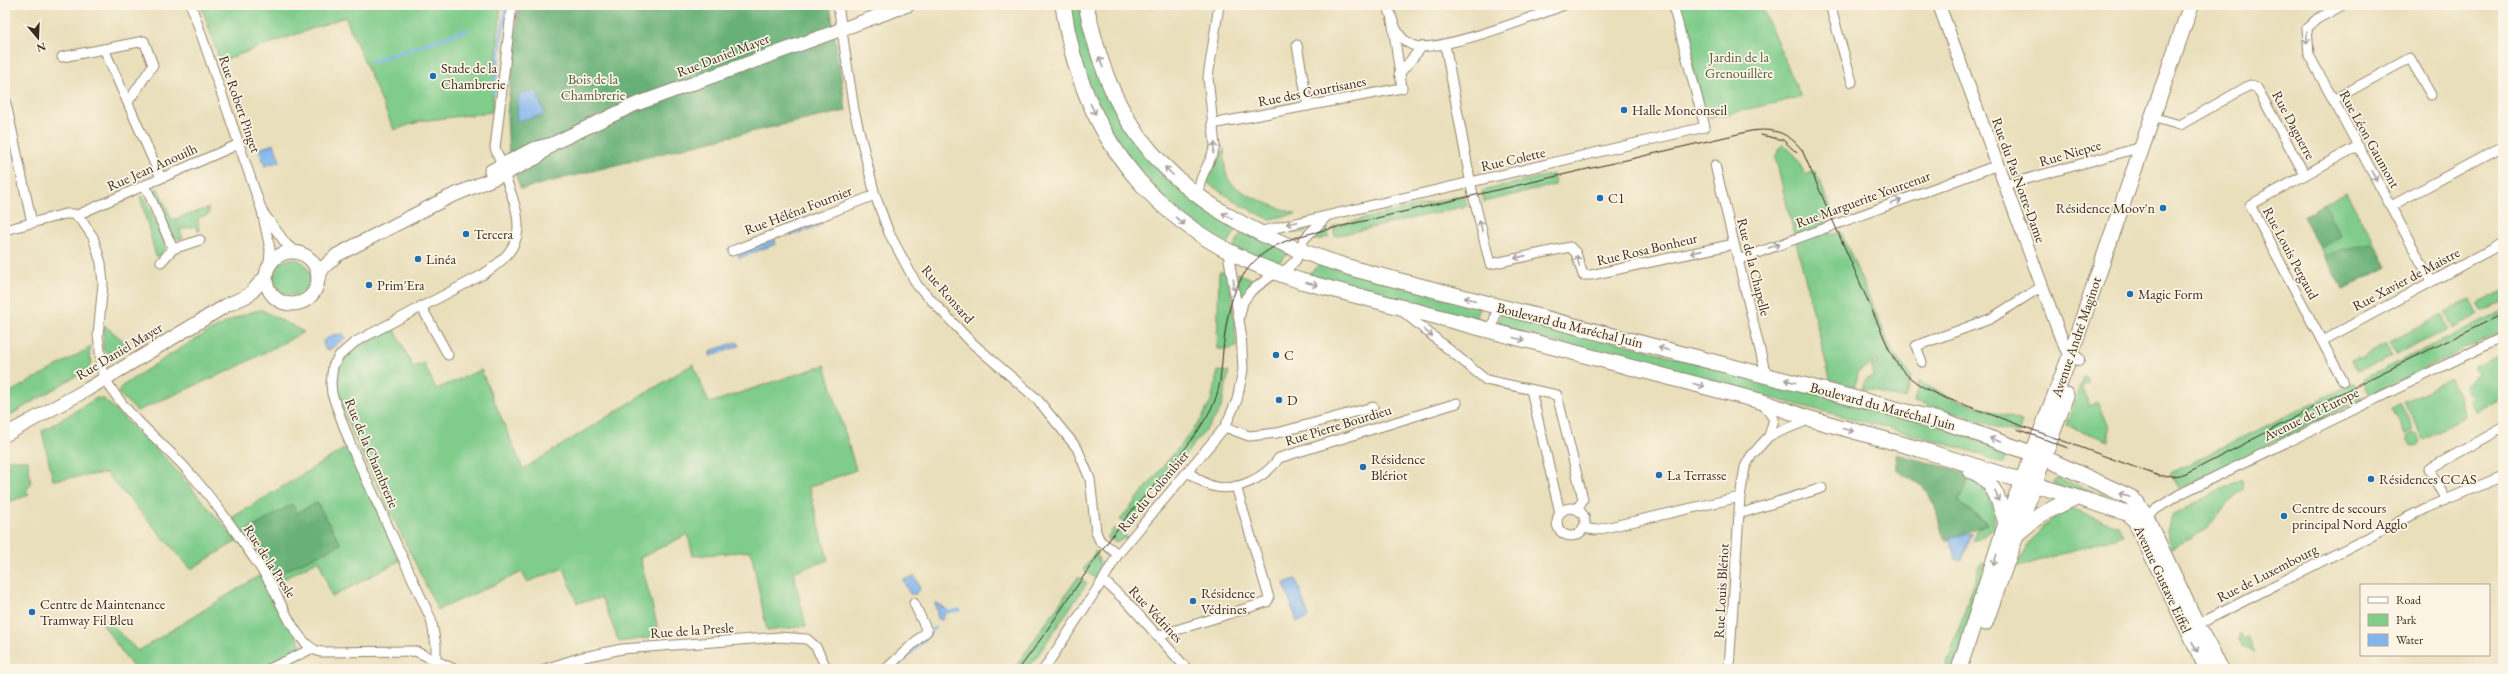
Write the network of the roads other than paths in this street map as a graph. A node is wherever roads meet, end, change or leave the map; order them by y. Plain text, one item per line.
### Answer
1 (191, 5) edge
2 (512, 5) edge
3 (838, 5) edge
4 (908, 5) edge
5 (1063, 5) edge
6 (1086, 5) edge
7 (1219, 5) edge
8 (1388, 5) edge
9 (1564, 5) edge
10 (1673, 5) edge
11 (1830, 5) edge
12 (1939, 5) edge
13 (2191, 5) edge
14 (2199, 5) edge
15 (2343, 5) edge
16 (1392, 19) junction
17 (840, 29) junction
18 (1445, 44) junction
19 (1297, 45) dead end
20 (1421, 48) junction
21 (104, 49) junction
22 (62, 57) dead end
23 (1399, 74) junction
24 (1852, 82) dead end
25 (2431, 95) dead end
26 (5, 99) edge
27 (2333, 100) junction
28 (128, 102) junction
29 (1308, 106) junction
30 (2156, 119) junction
31 (1212, 124) junction
32 (239, 144) junction
33 (2358, 146) junction
34 (2503, 146) edge
35 (2142, 147) junction
36 (1998, 165) junction
37 (1715, 166) dead end
38 (503, 170) junction
39 (2305, 175) junction
40 (161, 178) junction
41 (1470, 183) junction
42 (145, 185) junction
43 (2005, 185) junction
44 (875, 195) junction
45 (1198, 197) junction
46 (2391, 206) junction
47 (262, 212) junction
48 (77, 216) junction
49 (1327, 216) junction
50 (32, 223) junction
51 (5, 230) edge
52 (1258, 232) junction
53 (200, 240) dead end
54 (2503, 243) edge
55 (1734, 244) junction
56 (173, 249) junction
57 (1298, 249) junction
58 (732, 251) dead end
59 (1228, 253) junction
60 (304, 256) junction
61 (333, 257) junction
62 (1738, 260) junction
63 (161, 262) dead end
64 (268, 271) junction
65 (1275, 273) junction
66 (318, 278) junction
67 (2431, 281) junction
68 (2041, 287) junction
69 (272, 294) junction
70 (249, 295) junction
71 (421, 306) junction
72 (1498, 306) junction
73 (1399, 307) junction
74 (1239, 318) junction
75 (1491, 332) junction
76 (2503, 337) edge
77 (2322, 341) junction
78 (448, 355) dead end
79 (2074, 357) junction
80 (1922, 362) dead end
81 (1766, 375) junction
82 (104, 377) junction
83 (2343, 381) dead end
84 (1531, 390) junction
85 (1760, 401) junction
86 (1457, 403) dead end
87 (1374, 407) dead end
88 (1811, 419) junction
89 (1225, 427) junction
90 (2503, 428) edge
91 (5, 436) edge
92 (1769, 436) junction
93 (1919, 449) junction
94 (2036, 462) junction
95 (1188, 472) junction
96 (2503, 476) edge
97 (2029, 483) junction
98 (1236, 486) junction
99 (1822, 488) dead end
100 (1740, 497) junction
101 (2076, 497) junction
102 (2446, 500) junction
103 (1577, 510) junction
104 (1560, 513) junction
105 (1739, 514) junction
106 (2140, 519) junction
107 (2006, 523) junction
108 (1583, 528) junction
109 (2017, 534) junction
110 (1118, 554) junction
111 (1103, 580) junction
112 (914, 604) dead end
113 (2197, 625) junction
114 (1157, 636) junction
115 (311, 649) junction
116 (436, 665) edge
117 (269, 669) edge
118 (454, 669) edge
119 (545, 669) edge
120 (826, 669) edge
121 (886, 669) edge
122 (1044, 669) edge
123 (1187, 669) edge
124 (1729, 669) edge
125 (1959, 669) edge
126 (1969, 669) edge
127 (2207, 669) edge
128 (2221, 669) edge

1 - 32 street, Rue Robert Pinget
2 - 38 street, Rue de la Chambrerie
3 - 17 street, Rue Ronsard
4 - 17 main road, Rue Daniel Mayer
5 -> 59 main road, Boulevard du Maréchal Juin
45 -> 6 main road, Boulevard du Maréchal Juin
7 - 31 street
8 - 16 street
9 - 18 street
10 - 41 street, Rue Colette
11 - 24 street
12 - 36 street, Rue du Pas Notre-Dame
13 - 30 main road, Avenue André Maginot
14 - 30 main road, Avenue André Maginot
15 -> 27 street, Rue Léon Gaumont
16 - 20 street
16 - 23 street, Rue des Courtisanes
17 - 38 main road, Rue Daniel Mayer
17 - 44 street, Rue Ronsard
18 - 20 street
18 - 41 street
19 - 29 street
20 - 23 street
21 - 22 street
21 - 28 street
21 - 28 street
23 - 29 street, Rue des Courtisanes
25 - 27 street
26 - 50 street
27 - 33 street, Rue Léon Gaumont
28 - 40 street
29 - 31 street, Rue des Courtisanes
30 - 35 main road, Avenue André Maginot
30 - 39 street, Rue Daguerre
30 - 79 main road, Avenue André Maginot
45 -> 31 street
32 - 40 street, Rue Jean Anouilh
32 - 47 street, Rue Robert Pinget
33 - 39 street, Rue Louis Pergaud
33 -> 46 street, Rue Léon Gaumont
34 - 46 street, Rue Léon Gaumont
35 - 43 street, Rue Niepce
35 - 79 main road, Avenue André Maginot
36 - 43 street, Rue du Pas Notre-Dame
62 -> 36 street, Rue Marguerite Yourcenar
37 - 55 street, Rue de la Chapelle
38 - 61 main road, Rue Daniel Mayer
38 - 71 street, Rue de la Chambrerie
39 - 77 street, Rue Louis Pergaud
40 - 42 street, Rue Jean Anouilh
41 - 49 street, Rue Colette
55 -> 41 street, Rue Rosa Bonheur
42 - 48 street, Rue Jean Anouilh
42 - 56 street
43 - 68 street, Rue du Pas Notre-Dame
44 - 58 street, Rue Héléna Fournier
44 - 110 street, Rue Ronsard
52 -> 45 main road, Boulevard du Maréchal Juin
46 - 67 street
47 - 60 street, Rue Robert Pinget
47 - 64 street, Rue Robert Pinget
48 - 50 street
48 - 82 street, Rue de la Presle
49 -> 52 street, Rue Colette
49 - 57 street
50 - 51 street
52 - 57 main road, Boulevard du Maréchal Juin
53 - 56 street
54 - 67 street, Rue Xavier de Maistre
55 - 62 street, Rue de la Chapelle
56 - 63 street
57 - 65 street, Rue du Colombier
72 -> 57 main road, Boulevard du Maréchal Juin
59 - 65 main road, Boulevard du Maréchal Juin
59 -> 74 street, Rue du Colombier
60 - 61 main road, Rue Daniel Mayer
60 - 64 main road
60 - 66 main road
61 - 66 main road, Rue Daniel Mayer
62 - 81 street, Rue de la Chapelle
64 - 69 main road
64 - 70 main road, Rue Daniel Mayer
65 -> 73 main road, Boulevard du Maréchal Juin
65 - 74 street, Rue du Colombier
66 - 69 main road
67 - 77 street, Rue Xavier de Maistre
68 - 79 street, Rue du Pas Notre-Dame
68 - 80 street
69 - 70 main road, Rue Daniel Mayer
70 - 82 main road, Rue Daniel Mayer
71 - 78 street
71 - 116 street, Rue de la Chambrerie
72 - 75 street
81 -> 72 main road, Boulevard du Maréchal Juin
73 - 75 main road, Boulevard du Maréchal Juin
73 -> 84 street
74 - 89 street, Rue du Colombier
75 -> 85 main road, Boulevard du Maréchal Juin
76 - 106 street, Avenue de l'Europe
77 - 83 street, Rue Louis Pergaud
79 - 94 main road, Avenue André Maginot
94 -> 81 main road, Boulevard du Maréchal Juin
82 - 91 main road, Rue Daniel Mayer
82 - 115 street, Rue de la Presle
84 - 103 street
84 - 104 street
85 - 88 main road, Boulevard du Maréchal Juin
85 - 92 street
86 - 98 street, Rue Pierre Bourdieu
87 - 89 street
88 - 92 street, Rue Louis Blériot
88 -> 93 main road, Boulevard du Maréchal Juin
89 - 95 street, Rue du Colombier
90 - 102 street
92 - 100 street, Rue Louis Blériot
93 - 94 main road, Boulevard du Maréchal Juin
93 - 97 main road, Boulevard du Maréchal Juin
93 -> 107 main road, Boulevard du Maréchal Juin
94 - 97 main road, Avenue André Maginot
106 -> 94 main road, Avenue Gustave Eiffel
95 - 98 street, Rue Pierre Bourdieu
95 - 110 street, Rue du Colombier
96 - 102 street, Rue de Luxembourg
97 - 101 main road, Avenue Gustave Eiffel
97 - 107 main road, Avenue André Maginot
97 - 109 main road, Avenue André Maginot
98 - 114 street
99 - 105 street
100 - 105 street, Rue Louis Blériot
100 - 108 street
101 - 106 main road, Avenue Gustave Eiffel
101 - 109 main road
102 - 113 street, Rue de Luxembourg
103 - 104 street
103 - 108 street
104 - 108 street
105 - 124 street, Rue Louis Blériot
106 - 113 main road, Avenue Gustave Eiffel
106 -> 127 main road, Avenue Gustave Eiffel
107 -> 125 main road, Avenue André Maginot
109 - 126 main road, Avenue André Maginot
110 - 111 street, Rue du Colombier
111 - 114 street, Rue Védrines
111 - 122 street, Rue du Colombier
112 - 121 street
113 - 128 main road, Avenue Gustave Eiffel
114 - 123 street, Rue Védrines
115 - 116 street
115 - 117 street
116 - 118 street
119 - 120 street, Rue de la Presle

